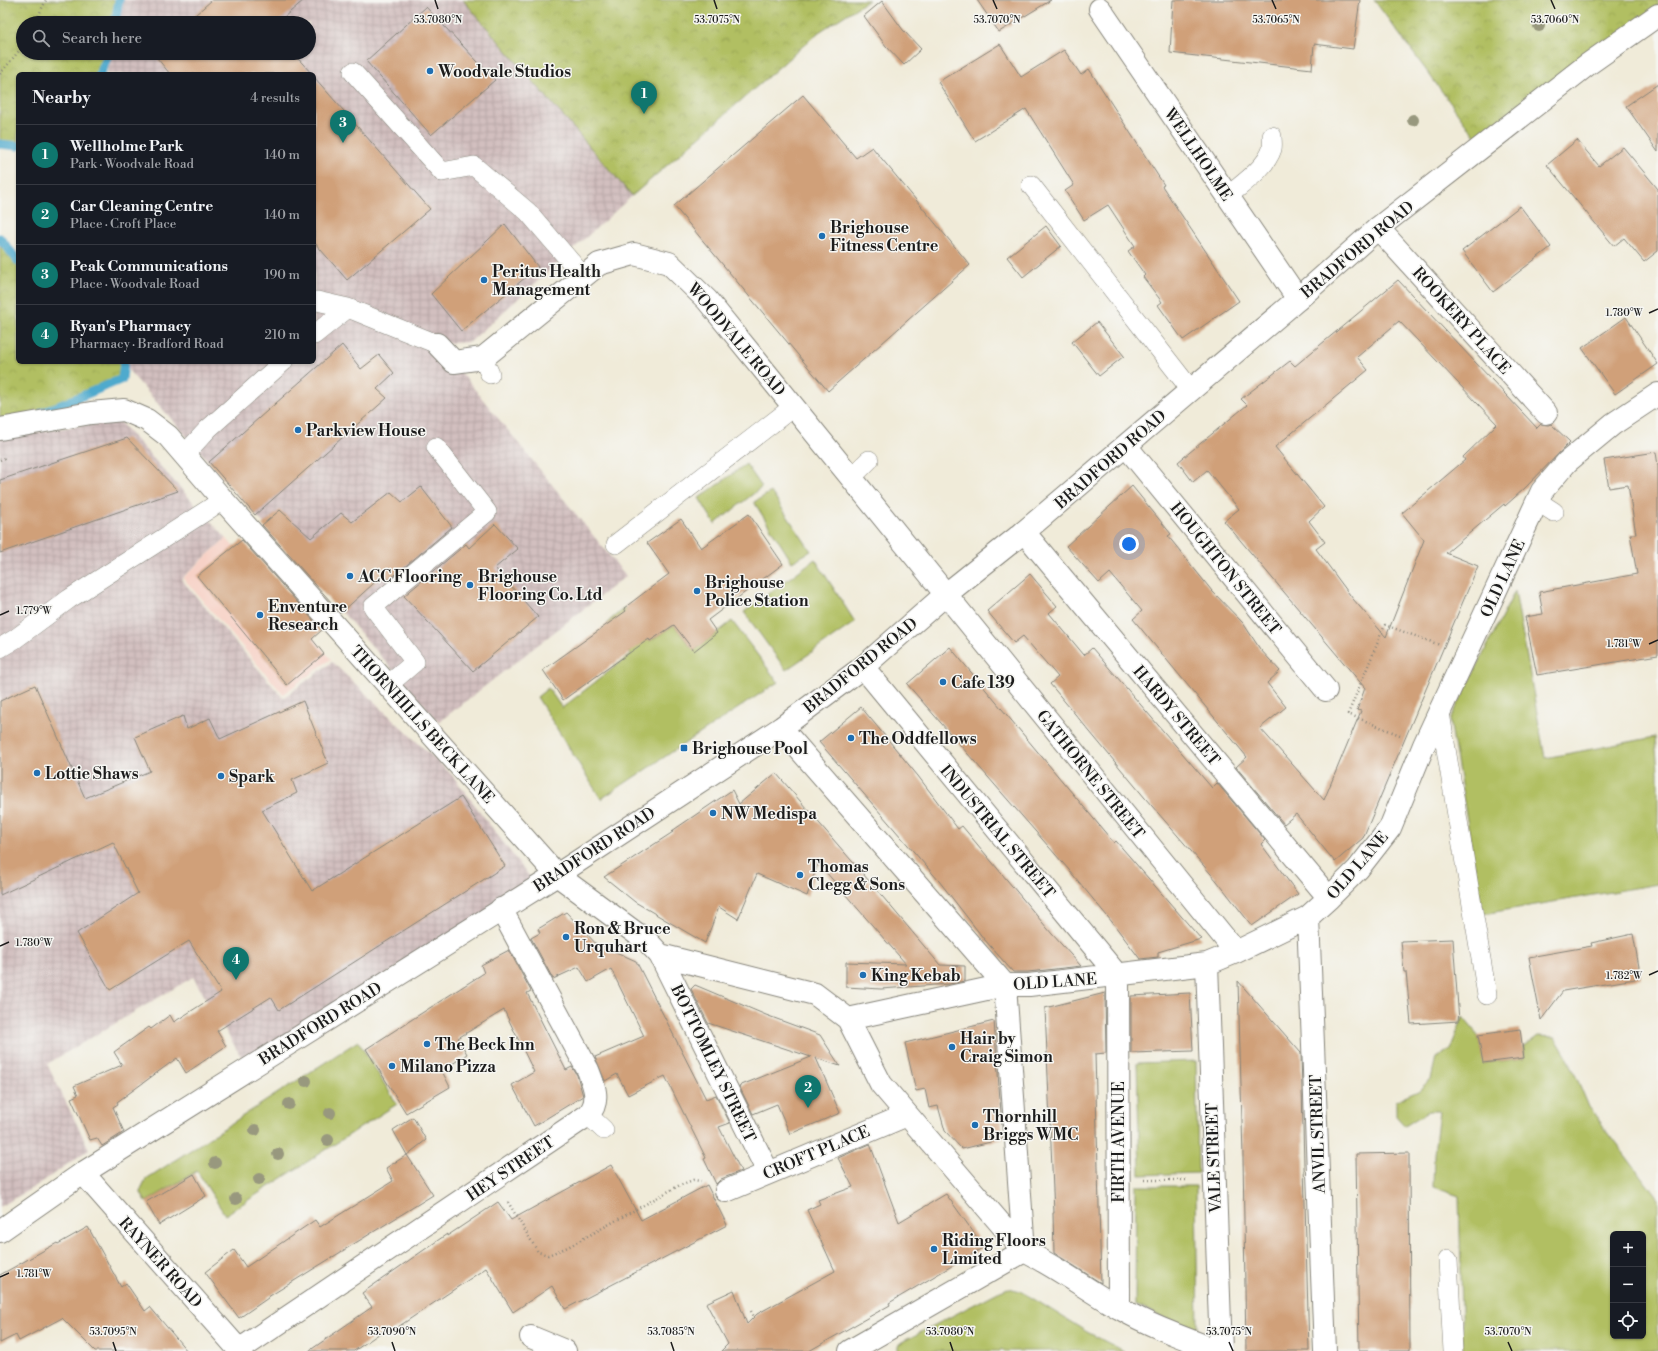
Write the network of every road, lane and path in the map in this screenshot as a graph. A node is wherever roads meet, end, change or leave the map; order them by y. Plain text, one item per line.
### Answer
1 (46, 0) edge
2 (1100, 9) dead end
3 (1658, 15) edge
4 (38, 16) edge
5 (16, 55) edge
6 (354, 72) dead end
7 (0, 74) edge
8 (1272, 136) dead end
9 (1031, 185) dead end
10 (1228, 196) junction
11 (1378, 228) junction
12 (583, 276) junction
13 (1298, 299) junction
14 (317, 301) dead end
15 (348, 308) junction
16 (316, 333) edge
17 (437, 344) joint
18 (281, 364) edge
19 (1191, 390) junction
20 (1658, 394) edge
21 (793, 407) junction
22 (1546, 413) dead end
23 (0, 429) edge
24 (1126, 446) junction
25 (436, 447) dead end
26 (184, 455) junction
27 (869, 460) dead end
28 (850, 478) junction
29 (223, 500) junction
30 (1024, 532) junction
31 (616, 544) dead end
32 (945, 595) junction
33 (0, 648) edge
34 (1466, 655) junction
35 (863, 667) junction
36 (388, 684) junction
37 (1326, 690) dead end
38 (1440, 713) junction
39 (781, 728) junction
40 (1424, 745) junction
41 (557, 875) junction
42 (1329, 898) junction
43 (501, 909) junction
44 (1308, 918) junction
45 (1236, 952) junction
46 (660, 954) junction
47 (1207, 964) junction
48 (1118, 976) junction
49 (1005, 985) junction
50 (1487, 995) dead end
51 (848, 1020) junction
52 (588, 1115) junction
53 (907, 1115) junction
54 (604, 1130) dead end
55 (768, 1172) junction
56 (83, 1173) junction
57 (493, 1179) junction
58 (1118, 1180) junction
59 (1214, 1180) junction
60 (726, 1191) joint
61 (0, 1231) edge
62 (1024, 1251) junction
63 (1448, 1260) dead end
64 (1119, 1308) junction
65 (751, 1311) dead end
66 (754, 1317) dead end
67 (531, 1337) dead end
68 (862, 1348) edge
69 (240, 1351) edge
70 (565, 1351) edge
71 (1219, 1351) edge
72 (1325, 1351) edge
73 (1453, 1351) edge

1 - 4 path
2 - 10 street, WELLHOLME
3 - 11 street, BRADFORD ROAD
5 - 7 path
6 - 12 lane
8 - 10 lane
9 - 19 lane
10 - 13 street, WELLHOLME
11 - 13 street, BRADFORD ROAD
11 - 22 street, ROOKERY PLACE
12 - 17 street, WOODVALE ROAD
12 - 21 street, WOODVALE ROAD
13 - 19 street, BRADFORD ROAD
14 - 15 lane
15 - 16 lane
15 - 17 lane
18 - 26 lane
19 - 24 street, BRADFORD ROAD
20 - 34 street, OLD LANE
21 - 28 street, WOODVALE ROAD
21 - 31 lane
23 - 26 street, THORNHILLS BECK LANE
24 - 30 street, BRADFORD ROAD
24 - 37 street, HOUGHTON STREET
25 - 36 lane
26 - 29 street, THORNHILLS BECK LANE
27 - 28 lane
28 - 32 street, WOODVALE ROAD
29 - 33 lane
29 - 36 street, THORNHILLS BECK LANE
30 - 32 street, BRADFORD ROAD
30 - 42 street, HARDY STREET
32 - 35 street, BRADFORD ROAD
32 - 45 street, GATHORNE STREET
34 - 38 street, OLD LANE
34 - 40 path
35 - 39 street, BRADFORD ROAD
35 - 48 street, INDUSTRIAL STREET
36 - 41 street, THORNHILLS BECK LANE
38 - 40 street, OLD LANE
38 - 50 lane
39 - 41 street, BRADFORD ROAD
39 - 49 street
40 - 42 street, OLD LANE
41 - 43 street, BRADFORD ROAD
41 - 46 street, THORNHILLS BECK LANE
42 - 44 street, OLD LANE
43 - 52 street
43 - 56 street, BRADFORD ROAD
44 - 45 street, OLD LANE
44 - 72 street, ANVIL STREET
45 - 47 street, OLD LANE
46 - 51 street
46 - 55 street, BOTTOMLEY STREET
47 - 48 street, OLD LANE
47 - 59 street, VALE STREET
48 - 49 street, OLD LANE
48 - 58 street, FIRTH AVENUE
49 - 51 street, OLD LANE
49 - 62 street
51 - 53 street
52 - 54 lane
52 - 57 street, HEY STREET
53 - 55 street, CROFT PLACE
53 - 62 street
55 - 60 street, CROFT PLACE
56 - 61 street, BRADFORD ROAD
56 - 69 street, RAYNER ROAD
57 - 60 path
57 - 69 street, HEY STREET
58 - 59 path
58 - 64 street, FIRTH AVENUE
59 - 71 street, VALE STREET
62 - 64 street
62 - 68 street
63 - 73 lane
64 - 71 street
65 - 66 path
67 - 70 street

